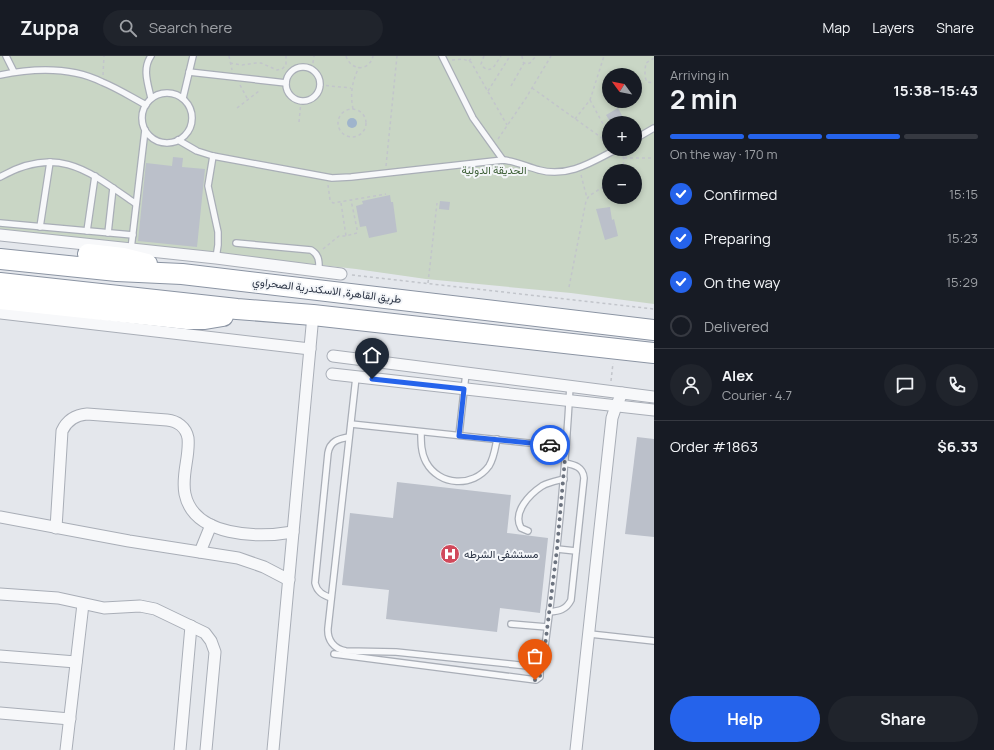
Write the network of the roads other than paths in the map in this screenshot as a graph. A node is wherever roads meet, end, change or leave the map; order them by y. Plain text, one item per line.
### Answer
1 (6, 56) edge
2 (151, 56) edge
3 (193, 56) edge
4 (443, 58) edge
5 (14, 72) junction
6 (189, 72) junction
7 (0, 75) edge
8 (286, 83) junction
9 (151, 98) junction
10 (183, 98) junction
11 (146, 105) junction
12 (654, 128) edge
13 (145, 130) junction
14 (642, 135) edge
15 (178, 140) junction
16 (213, 156) junction
17 (607, 156) edge
18 (503, 160) junction
19 (50, 162) junction
20 (95, 176) junction
21 (0, 177) edge
22 (113, 188) junction
23 (136, 204) junction
24 (0, 223) edge
25 (40, 226) junction
26 (88, 231) junction
27 (108, 233) junction
28 (0, 235) edge
29 (133, 235) junction
30 (236, 243) dead end
31 (0, 245) edge
32 (132, 249) junction
33 (216, 258) junction
34 (0, 259) edge
35 (319, 272) junction
36 (169, 273) junction
37 (0, 283) edge
38 (340, 283) junction
39 (0, 299) edge
40 (237, 309) junction
41 (0, 313) edge
42 (314, 315) junction
43 (654, 330) edge
44 (310, 349) junction
45 (654, 353) edge
46 (333, 356) dead end
47 (466, 373) junction
48 (332, 374) dead end
49 (356, 377) junction
50 (570, 386) junction
51 (464, 389) junction
52 (622, 393) junction
53 (654, 397) edge
54 (570, 400) junction
55 (616, 406) junction
56 (654, 410) edge
57 (351, 424) junction
58 (421, 432) junction
59 (459, 436) junction
60 (349, 437) junction
61 (497, 439) junction
62 (566, 447) junction
63 (565, 463) junction
64 (564, 479) junction
65 (0, 517) edge
66 (211, 525) junction
67 (56, 528) junction
68 (528, 531) dead end
69 (293, 532) junction
70 (557, 549) junction
71 (576, 551) junction
72 (200, 552) junction
73 (289, 580) junction
74 (0, 594) edge
75 (331, 598) junction
76 (83, 604) junction
77 (549, 612) junction
78 (510, 624) dead end
79 (191, 626) junction
80 (548, 627) junction
81 (590, 634) junction
82 (654, 641) edge
83 (334, 654) dead end
84 (428, 655) junction
85 (0, 656) edge
86 (540, 661) junction
87 (76, 662) junction
88 (426, 666) junction
89 (0, 713) edge
90 (70, 719) junction
91 (66, 750) edge
92 (180, 750) edge
93 (206, 750) edge
94 (212, 750) edge
95 (273, 750) edge
96 (576, 750) edge

1 - 5 lane
2 - 9 lane
3 - 6 lane
4 - 18 lane
5 - 7 lane
5 - 11 lane
6 - 8 lane
6 - 10 lane
8 - 8 lane
9 - 10 lane
9 - 11 lane
10 - 15 lane
11 - 13 lane
12 - 14 lane
13 - 15 lane
13 - 23 lane
15 - 16 lane
16 - 18 lane
16 - 33 lane
17 - 18 lane
19 - 20 lane
19 - 21 lane
19 - 25 lane
20 - 22 lane
20 - 26 lane
22 - 23 lane
22 - 27 lane
23 - 29 lane
24 - 25 lane
25 - 26 lane
26 - 27 lane
27 - 29 lane
28 - 32 street
29 - 32 lane
30 - 35 lane
31 - 36 highway
32 - 33 street
33 - 35 street
34 - 36 highway, طريق القاهرة, الاسكندرية الصحراوي
35 - 38 street
36 - 38 highway, طريق القاهرة, الاسكندرية الصحراوي
37 - 40 highway
38 - 43 highway, طريق القاهرة, الاسكندرية الصحراوي
39 - 40 highway
40 - 42 highway
41 - 44 street
42 - 44 street
42 - 45 highway
44 - 69 street
46 - 47 street
47 - 50 street
47 - 51 lane
48 - 49 street
49 - 51 street
49 - 57 lane
50 - 52 street
50 - 54 lane
51 - 54 street
51 - 59 lane
52 - 53 street
52 - 55 street
54 - 55 street
54 - 62 lane
55 - 56 street
55 - 81 street
57 - 58 lane
57 - 60 lane
58 - 59 lane
58 - 61 lane
59 - 61 lane
60 - 75 lane
60 - 75 lane
61 - 62 lane
62 - 63 lane
63 - 64 lane
63 - 71 lane
64 - 68 lane
64 - 70 lane
65 - 67 street
66 - 67 street
66 - 69 street
66 - 72 street
67 - 72 street
69 - 73 street
70 - 71 lane
70 - 77 lane
71 - 77 lane
72 - 73 street
73 - 95 street
74 - 76 street
75 - 84 lane
76 - 79 street
76 - 87 street
77 - 80 lane
78 - 80 lane
79 - 92 street
79 - 93 street
80 - 86 lane
81 - 82 lane
81 - 96 street
83 - 88 lane
84 - 86 lane
84 - 88 lane
85 - 87 street
86 - 88 lane
87 - 90 street
89 - 90 street
90 - 91 street
93 - 94 street

